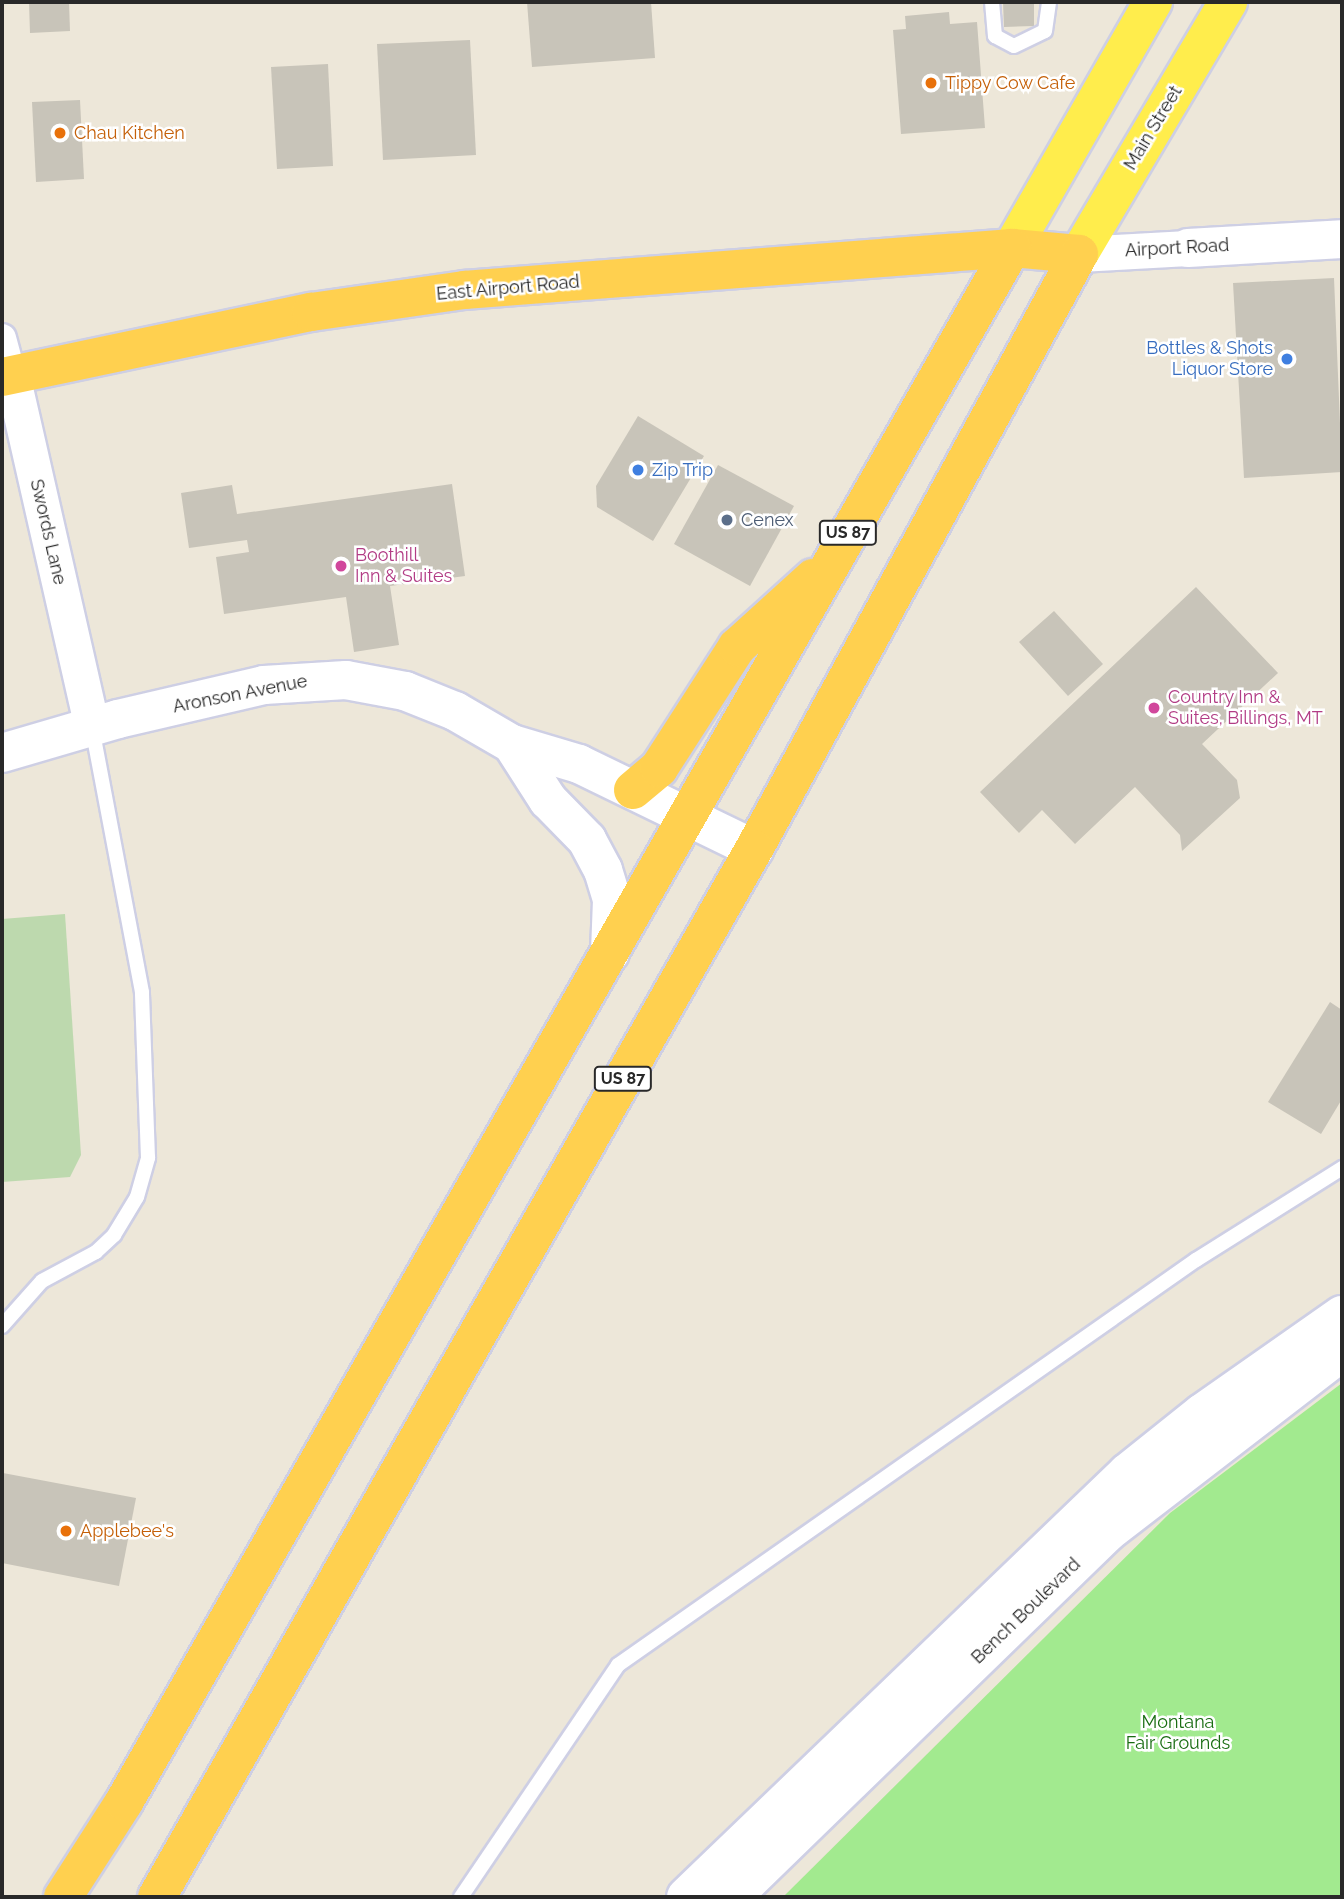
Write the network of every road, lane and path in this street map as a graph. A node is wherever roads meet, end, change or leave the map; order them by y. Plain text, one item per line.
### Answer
1 (992, 2) edge
2 (1049, 2) edge
3 (1153, 2) edge
4 (1228, 2) edge
5 (1342, 239) edge
6 (1012, 248) junction
7 (1188, 248) joint
8 (1079, 254) junction
9 (2, 338) edge
10 (7, 376) edge
11 (831, 563) junction
12 (92, 727) junction
13 (512, 744) junction
14 (2, 753) edge
15 (633, 790) junction
16 (688, 819) junction
17 (754, 849) junction
18 (610, 953) junction
19 (1342, 1168) edge
20 (1342, 1315) edge
21 (2, 1326) edge
22 (1342, 1352) edge
23 (63, 1897) edge
24 (157, 1897) edge
25 (461, 1897) edge
26 (686, 1897) edge
27 (732, 1897) edge

1 - 2 lane
3 - 6 main road, US 87
4 - 8 main road, Main Street / US 87
5 - 7 main road, Airport Road
6 - 8 highway, Airport Road
6 - 10 highway, East Airport Road
6 - 11 highway, US 87
7 - 8 street, Airport Road
8 - 17 highway, US 87
9 - 10 street, Swords Lane
10 - 12 street, Swords Lane
11 - 15 highway
11 - 16 highway, US 87
12 - 13 main road, Aronson Avenue
12 - 14 main road, Aronson Avenue
12 - 21 lane
13 - 15 main road, Aronson Avenue
13 - 18 main road, Aronson Avenue
15 - 16 main road, Aronson Avenue
16 - 17 main road, Aronson Avenue
16 - 18 highway, US 87
17 - 24 highway, US 87
18 - 23 highway, US 87
19 - 25 lane
20 - 26 main road
22 - 27 main road, Bench Boulevard

